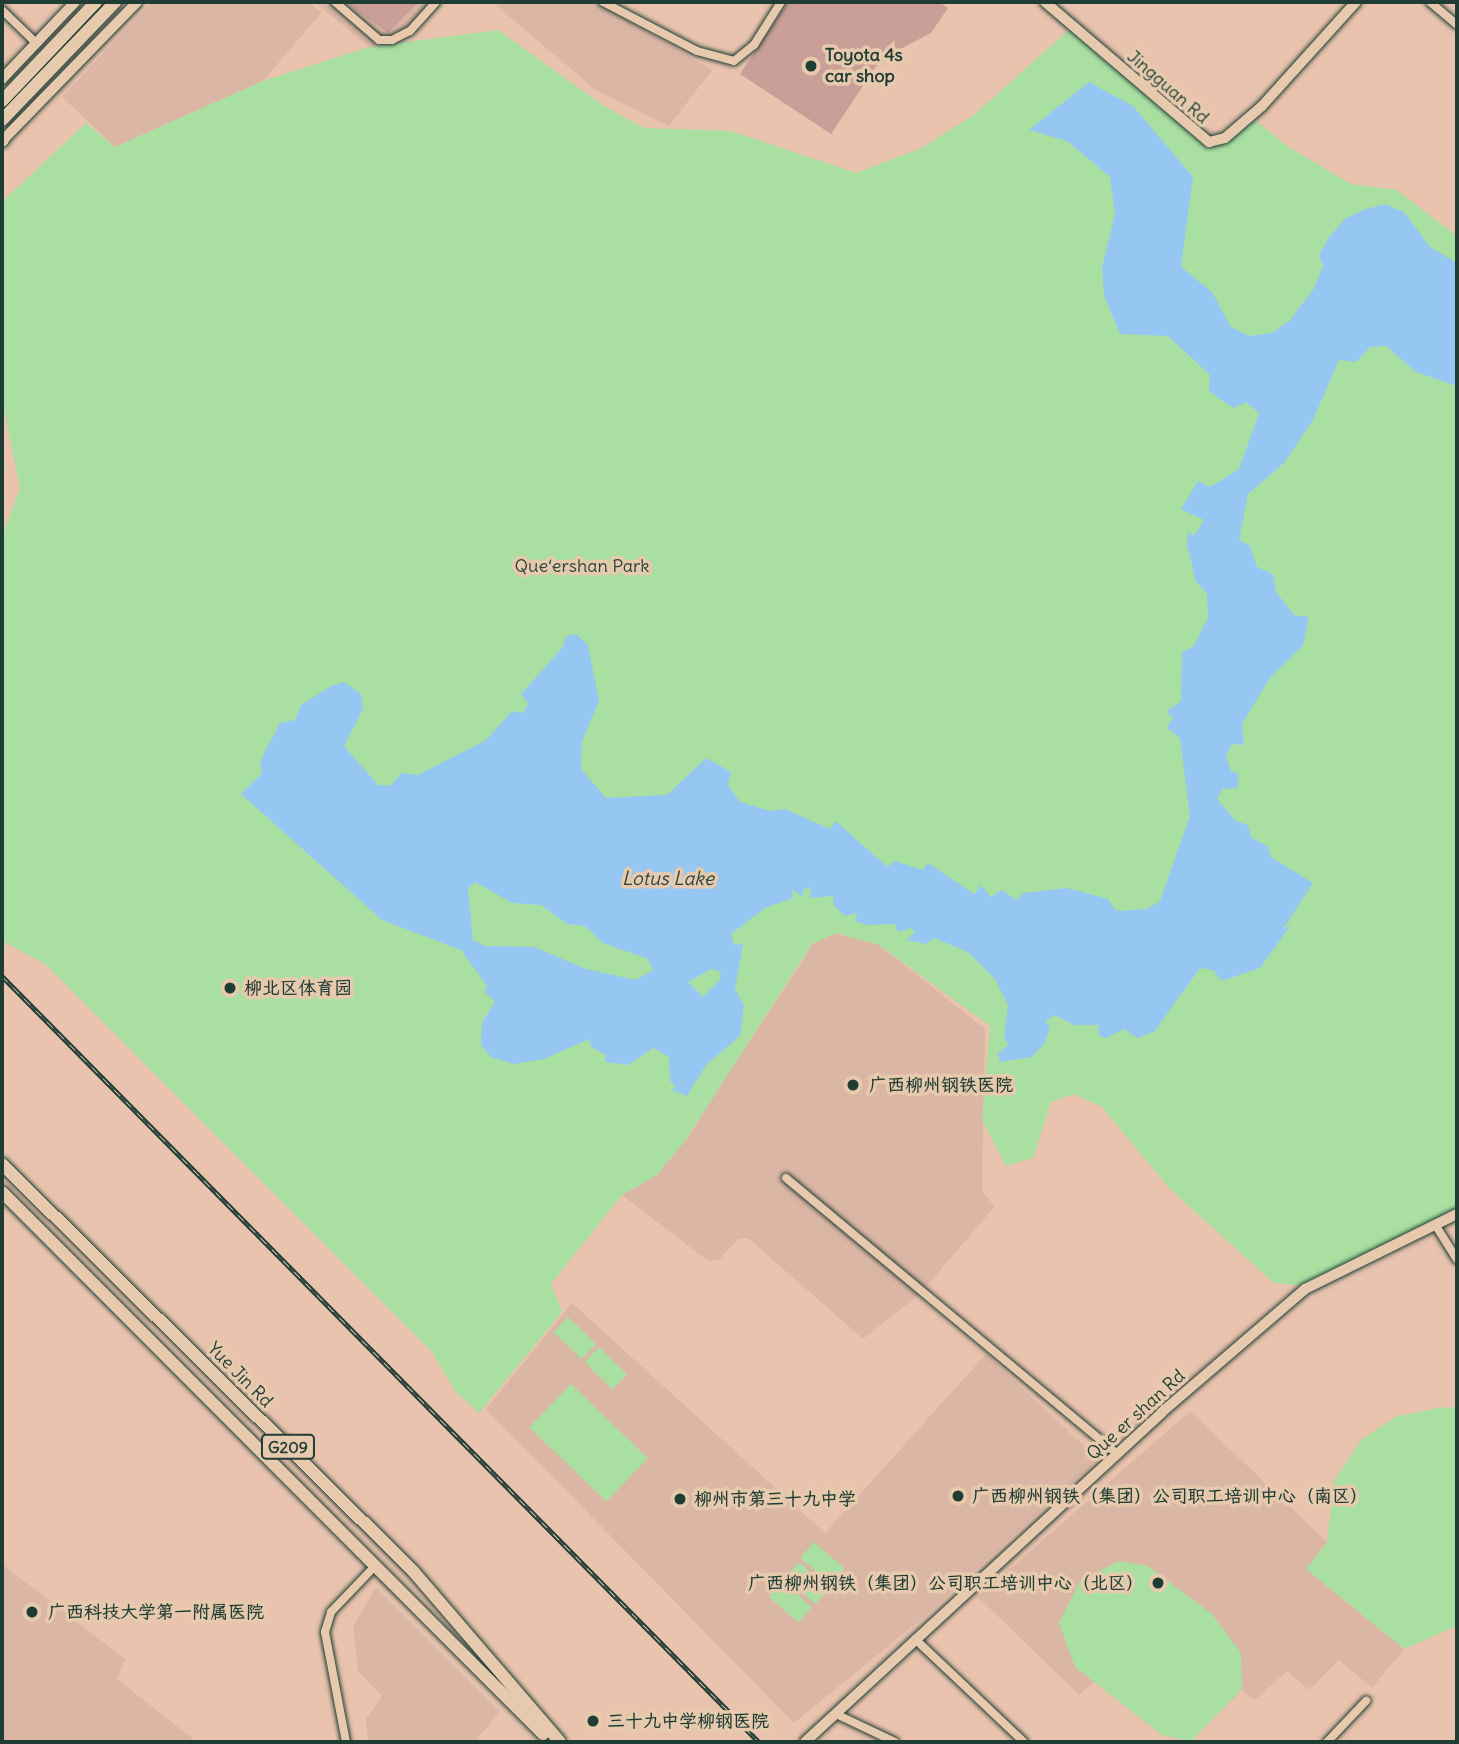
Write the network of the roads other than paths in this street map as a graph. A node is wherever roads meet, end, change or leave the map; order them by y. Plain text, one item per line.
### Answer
1 (75, 2) edge
2 (96, 2) edge
3 (114, 2) edge
4 (136, 2) edge
5 (335, 2) edge
6 (436, 2) edge
7 (603, 2) edge
8 (781, 2) edge
9 (1045, 2) edge
10 (1356, 2) edge
11 (1430, 2) edge
12 (2, 10) edge
13 (1457, 25) edge
14 (36, 43) junction
15 (2, 79) edge
16 (2, 101) edge
17 (2, 120) edge
18 (2, 141) edge
19 (2, 1164) edge
20 (786, 1178) dead end
21 (2, 1192) edge
22 (1457, 1214) edge
23 (1436, 1226) junction
24 (1457, 1259) edge
25 (1117, 1454) junction
26 (374, 1567) junction
27 (915, 1639) junction
28 (1366, 1701) dead end
29 (836, 1714) junction
30 (346, 1742) edge
31 (552, 1742) edge
32 (560, 1742) edge
33 (806, 1742) edge
34 (895, 1742) edge
35 (1024, 1742) edge
36 (1327, 1742) edge

1 - 14 main road
2 - 16 main road
3 - 17 main road
4 - 18 main road
5 - 6 street
7 - 8 street
9 - 10 street, Jingguan Rd
11 - 13 street
12 - 14 street
14 - 15 main road
19 - 32 main road, Yue Jin Rd / G209
20 - 25 street
21 - 26 main road, G209
22 - 23 street, Que er shan Rd
23 - 24 street
23 - 25 street, Que er shan Rd
25 - 27 street, Que er shan Rd
26 - 30 street
26 - 31 main road, G209
27 - 29 street, Que er shan Rd
27 - 35 street
28 - 36 street
29 - 33 street, Que er shan Rd
29 - 34 street

